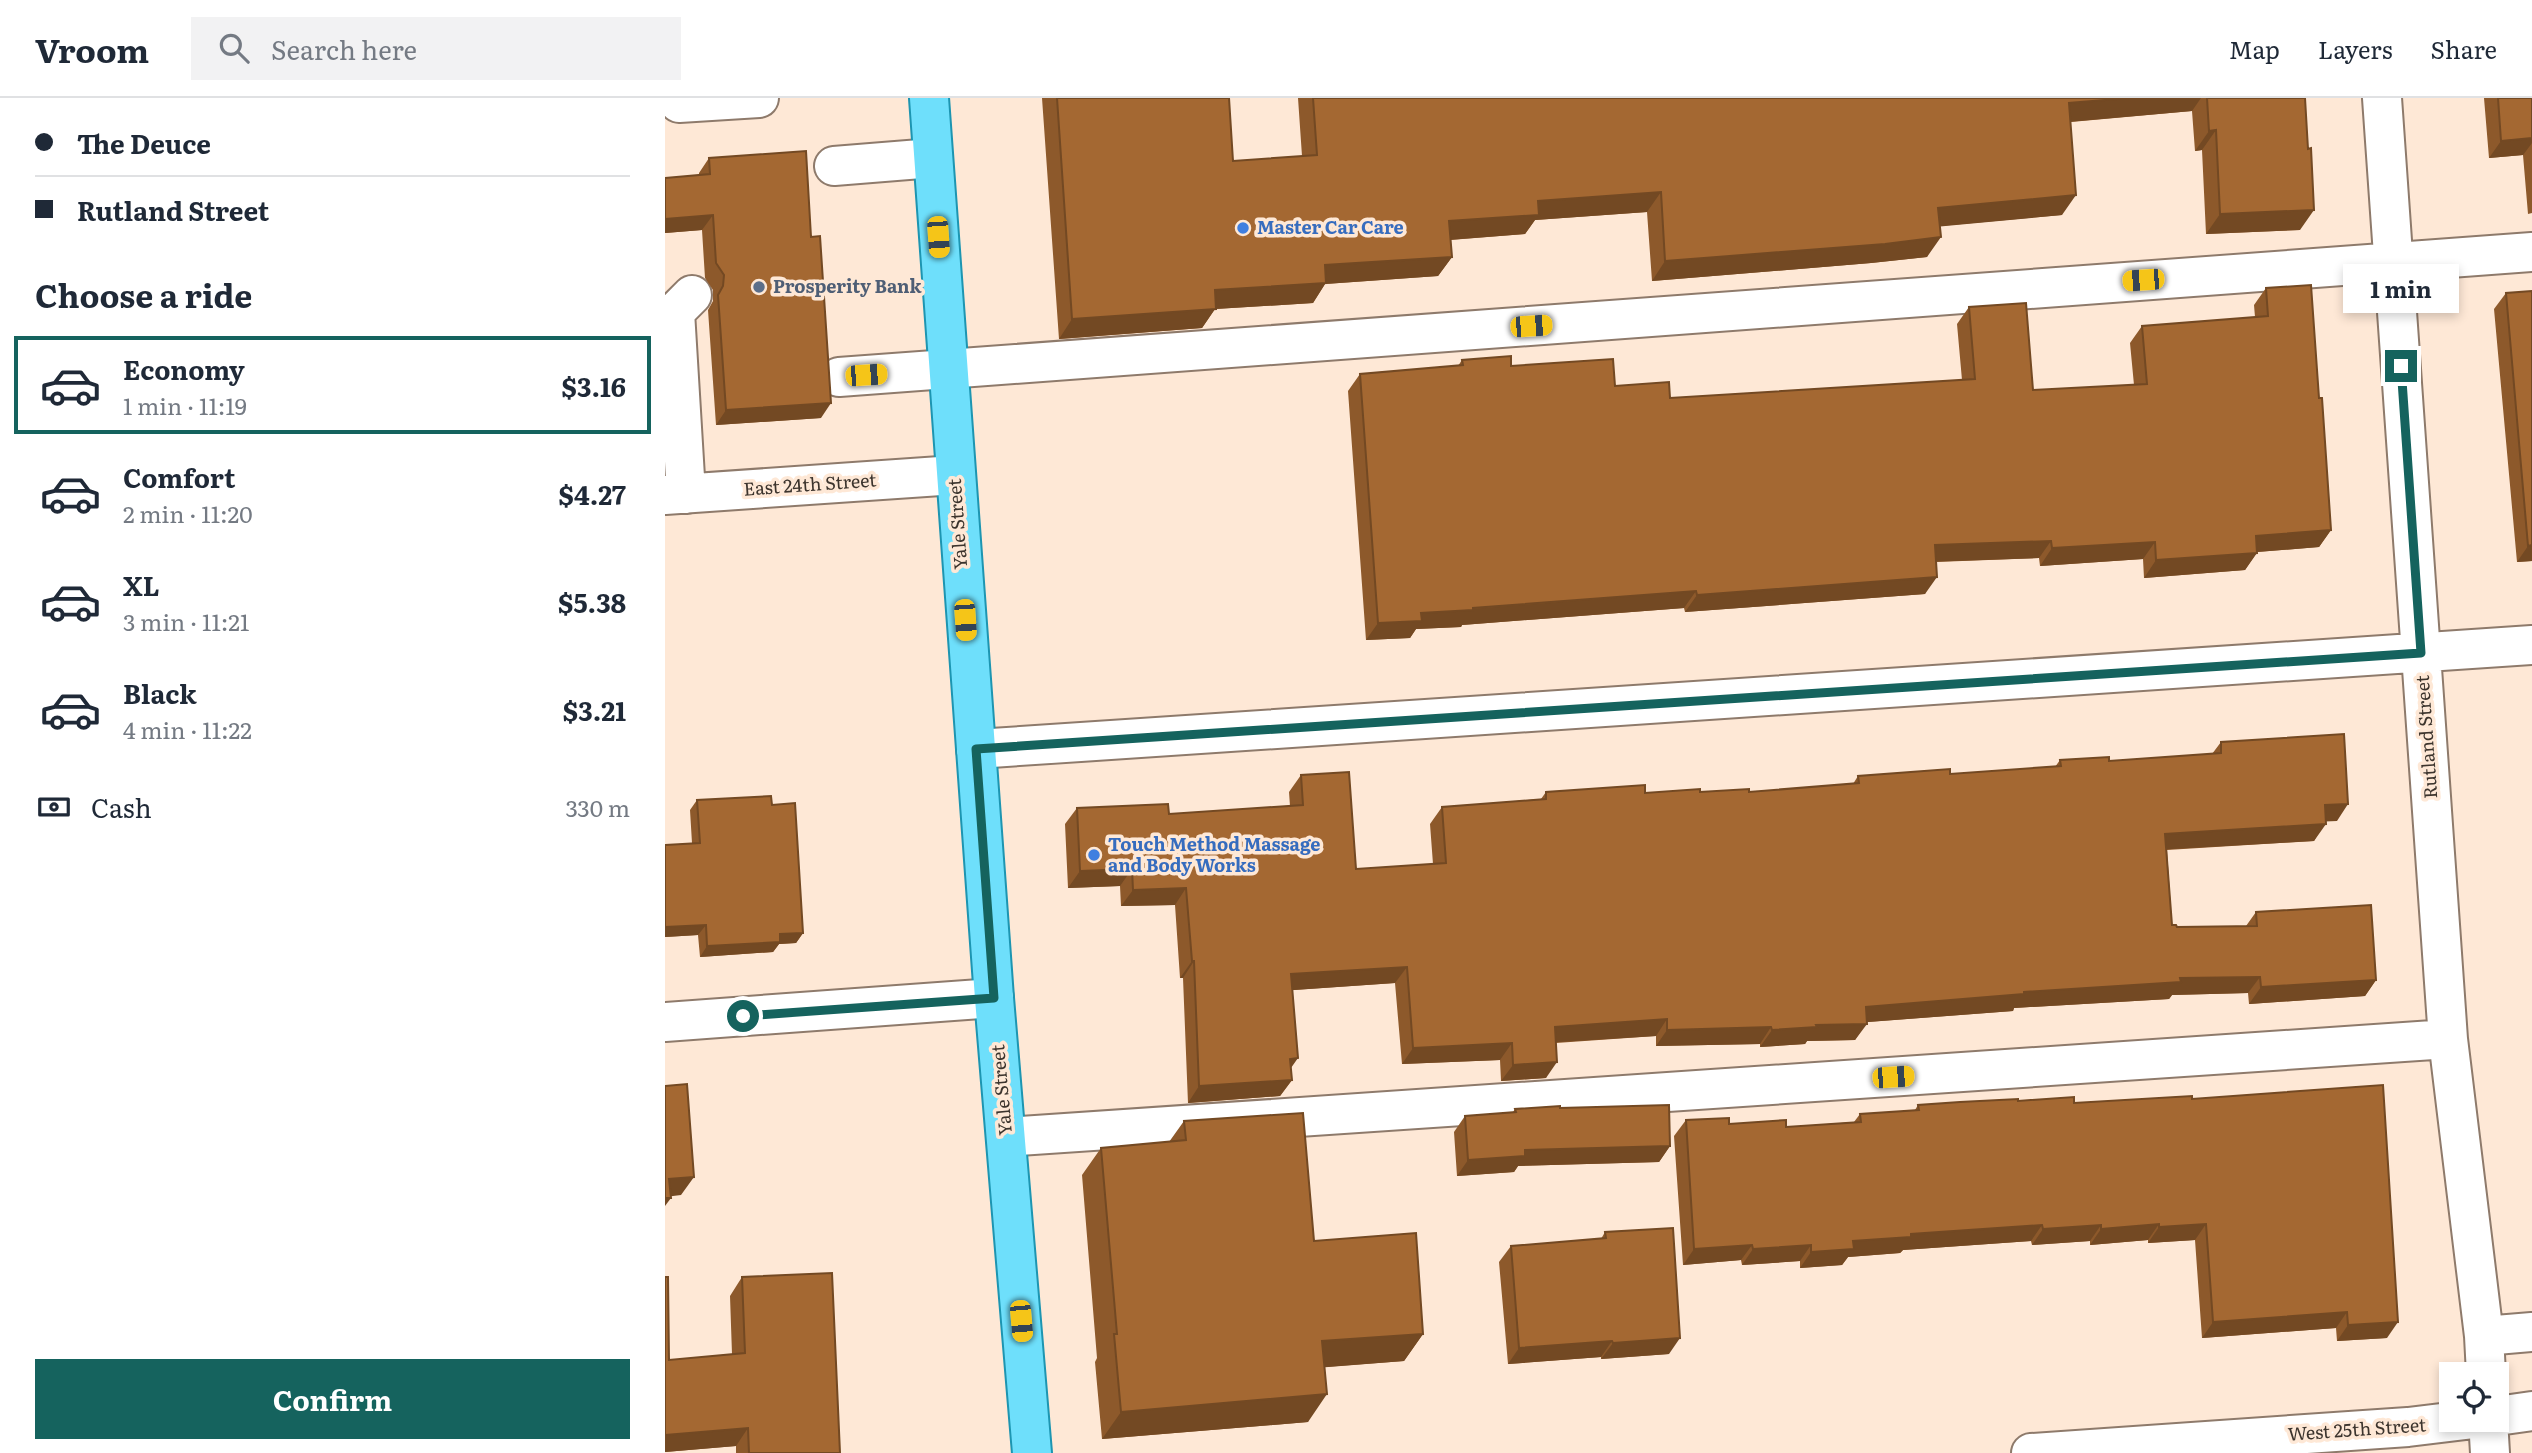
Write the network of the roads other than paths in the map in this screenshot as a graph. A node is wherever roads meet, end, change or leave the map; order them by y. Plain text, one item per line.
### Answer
1 (759, 98) edge
2 (929, 98) edge
3 (2382, 98) edge
4 (679, 103) dead end
5 (933, 158) junction
6 (834, 166) dead end
7 (2532, 252) edge
8 (2394, 261) junction
9 (678, 296) edge
10 (947, 370) junction
11 (839, 377) dead end
12 (674, 427) edge
13 (955, 475) junction
14 (676, 494) edge
15 (2532, 645) edge
16 (2421, 653) junction
17 (976, 749) junction
18 (994, 998) junction
19 (665, 1022) edge
20 (2448, 1039) junction
21 (1006, 1137) junction
22 (2532, 1332) edge
23 (2484, 1336) junction
24 (2485, 1362) edge
25 (2532, 1411) edge
26 (2509, 1414) edge
27 (2439, 1423) edge
28 (2489, 1432) edge
29 (1032, 1453) edge
30 (2031, 1453) edge
31 (2490, 1453) edge

1 - 4 street
2 - 5 main road, Yale Street
3 - 8 street, Rutland Street
5 - 6 street
5 - 10 main road, Yale Street
7 - 8 street
8 - 10 street
8 - 16 street, Rutland Street
9 - 12 street
10 - 11 street
10 - 13 main road, Yale Street
12 - 14 street
13 - 14 street, East 24th Street
13 - 17 main road, Yale Street
15 - 16 street
16 - 17 street
16 - 20 street, Rutland Street
17 - 18 main road, Yale Street
18 - 19 street
18 - 21 main road, Yale Street
20 - 21 street
20 - 23 street, Rutland Street
21 - 29 main road, Yale Street
22 - 23 street
23 - 24 street, Rutland Street
25 - 26 street
27 - 30 street, West 25th Street
28 - 31 street

